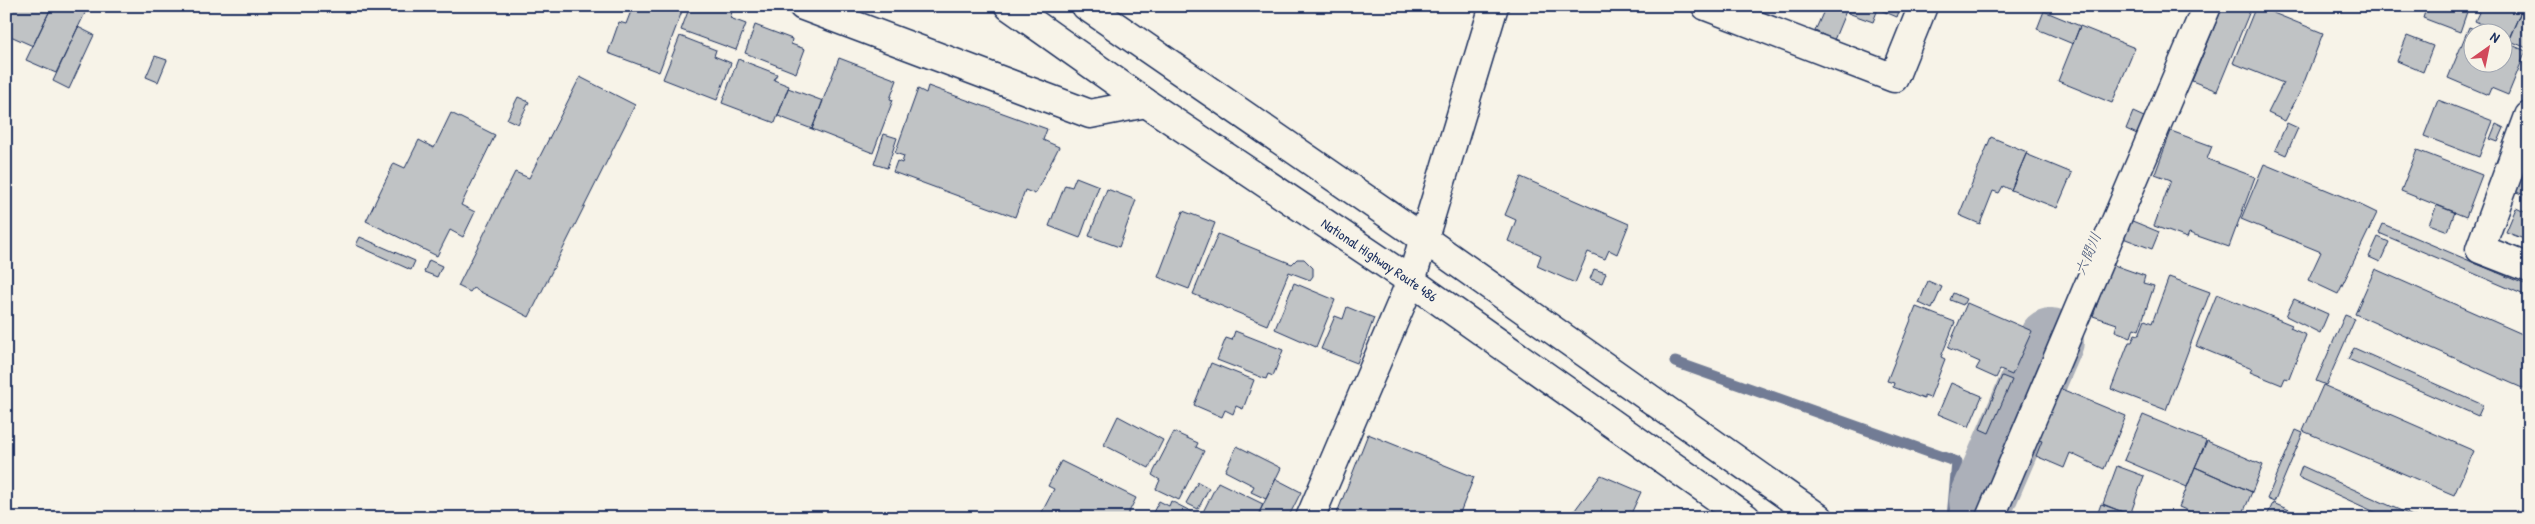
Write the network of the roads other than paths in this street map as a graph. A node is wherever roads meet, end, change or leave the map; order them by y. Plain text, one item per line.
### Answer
1 (803, 6) edge
2 (1009, 6) edge
3 (1086, 6) edge
4 (1494, 6) edge
5 (1706, 6) edge
6 (1923, 6) edge
7 (2207, 6) edge
8 (1146, 103) junction
9 (2529, 116) edge
10 (1424, 239) junction
11 (2529, 268) edge
12 (1411, 281) junction
13 (1310, 518) edge
14 (1746, 518) edge
15 (1819, 518) edge
16 (1990, 518) edge

1 - 8 main road
2 - 8 main road, National Highway Route 486
3 - 10 main road
4 - 10 main road
5 - 6 main road
7 - 16 main road
8 - 12 main road, National Highway Route 486
9 - 11 main road
10 - 12 main road
10 - 15 main road
12 - 13 main road
12 - 14 main road, National Highway Route 486

